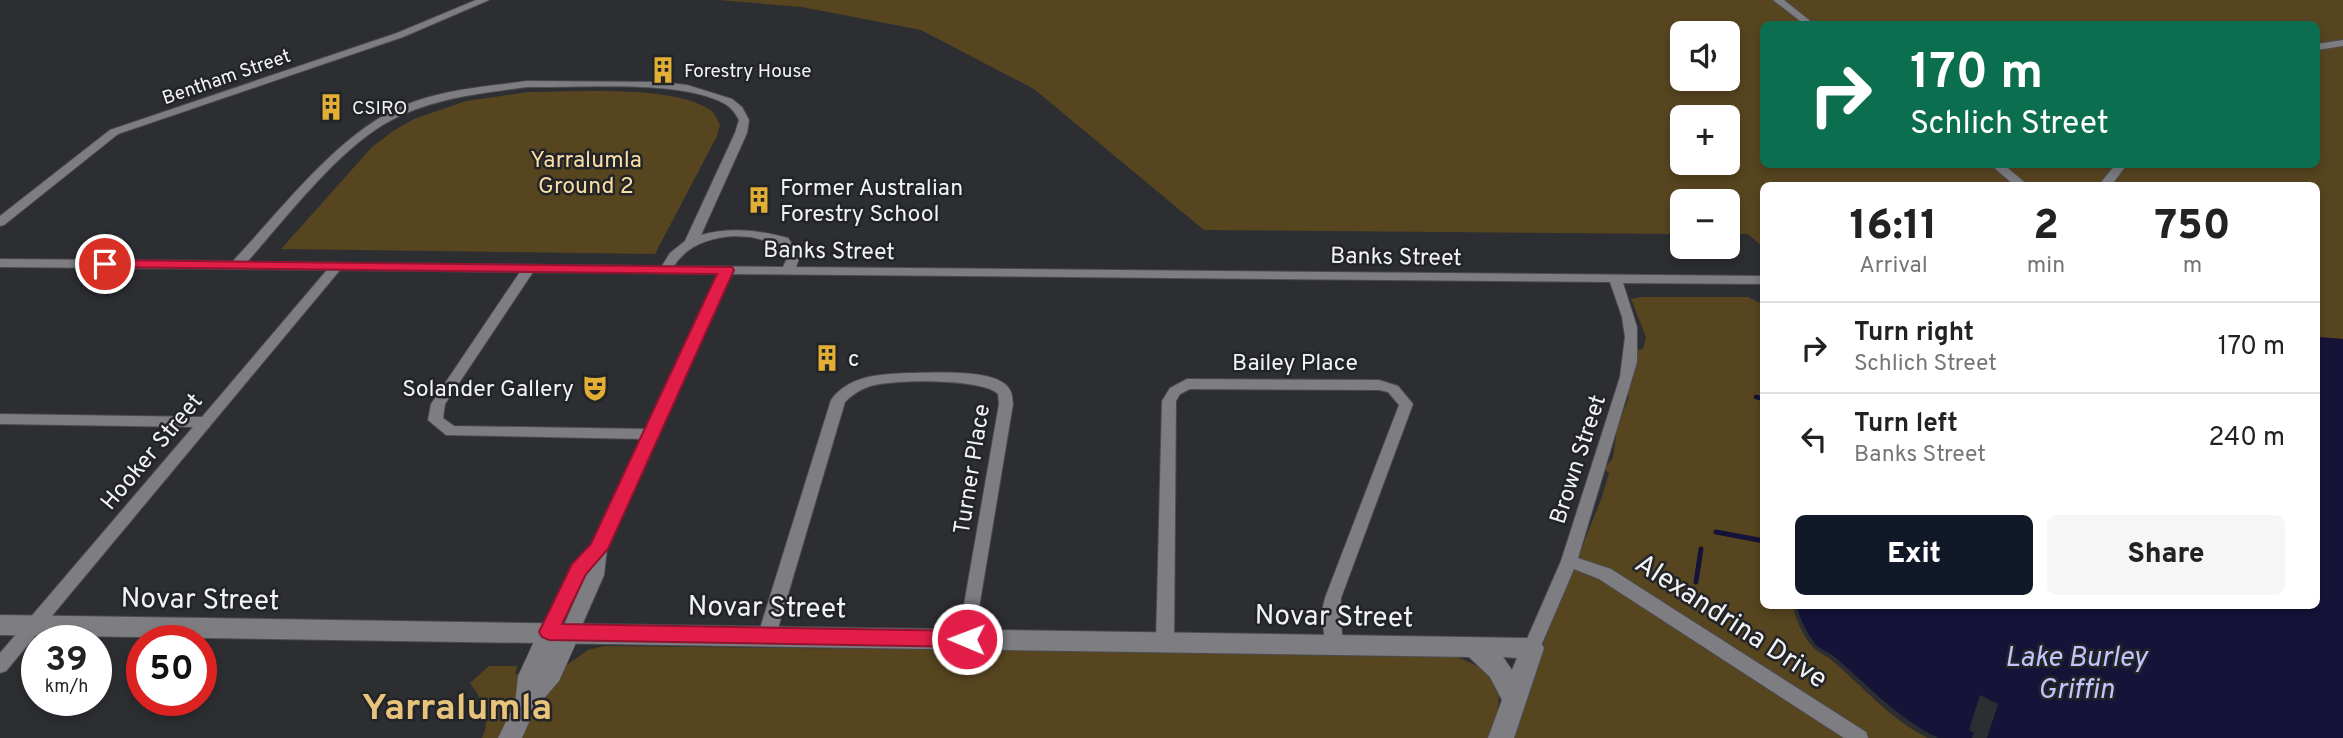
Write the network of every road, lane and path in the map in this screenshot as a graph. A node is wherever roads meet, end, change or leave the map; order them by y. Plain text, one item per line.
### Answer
1 (484, 0) edge
2 (1778, 0) edge
3 (1806, 21) edge
4 (2343, 43) edge
5 (2320, 47) edge
6 (2001, 168) edge
7 (2119, 168) edge
8 (2018, 182) edge
9 (2107, 182) edge
10 (0, 222) edge
11 (691, 242) junction
12 (0, 263) edge
13 (237, 265) junction
14 (337, 266) junction
15 (529, 268) junction
16 (665, 270) junction
17 (726, 270) junction
18 (788, 271) junction
19 (1615, 279) junction
20 (1760, 280) edge
21 (0, 419) edge
22 (205, 422) junction
23 (651, 434) junction
24 (1569, 561) junction
25 (0, 625) edge
26 (21, 625) edge
27 (34, 625) edge
28 (112, 626) edge
29 (559, 632) junction
30 (767, 635) junction
31 (967, 639) junction
32 (21, 641) edge
33 (1165, 642) junction
34 (1334, 645) junction
35 (1473, 647) junction
36 (1532, 648) junction
37 (0, 666) edge
38 (1514, 700) junction
39 (510, 738) edge
40 (1501, 738) edge
41 (1859, 738) edge

1 - 10 street, Bentham Street
2 - 3 street
4 - 5 street
6 - 8 street
7 - 9 street
11 - 13 street
11 - 16 street
11 - 18 street
12 - 13 street, Banks Street
13 - 14 street, Banks Street
14 - 15 street, Banks Street
14 - 22 street, Hooker Street
15 - 16 street, Banks Street
15 - 23 street
16 - 17 street, Banks Street
17 - 18 street, Banks Street
17 - 23 street
18 - 19 street, Banks Street
19 - 20 street, Banks Street
19 - 24 street, Brown Street
21 - 22 street
22 - 27 street, Hooker Street
23 - 29 street
24 - 36 street, Brown Street
24 - 41 street, Alexandrina Drive
25 - 26 main road, Novar Street
28 - 29 main road, Novar Street
29 - 30 main road, Novar Street
29 - 39 street
30 - 31 main road, Novar Street
30 - 31 street, Turner Place
31 - 33 main road, Novar Street
32 - 37 street, Hooker Street
33 - 34 main road, Novar Street
33 - 34 street, Bailey Place
34 - 35 main road, Novar Street
35 - 36 main road, Novar Street
35 - 38 main road
36 - 38 main road
38 - 40 main road

